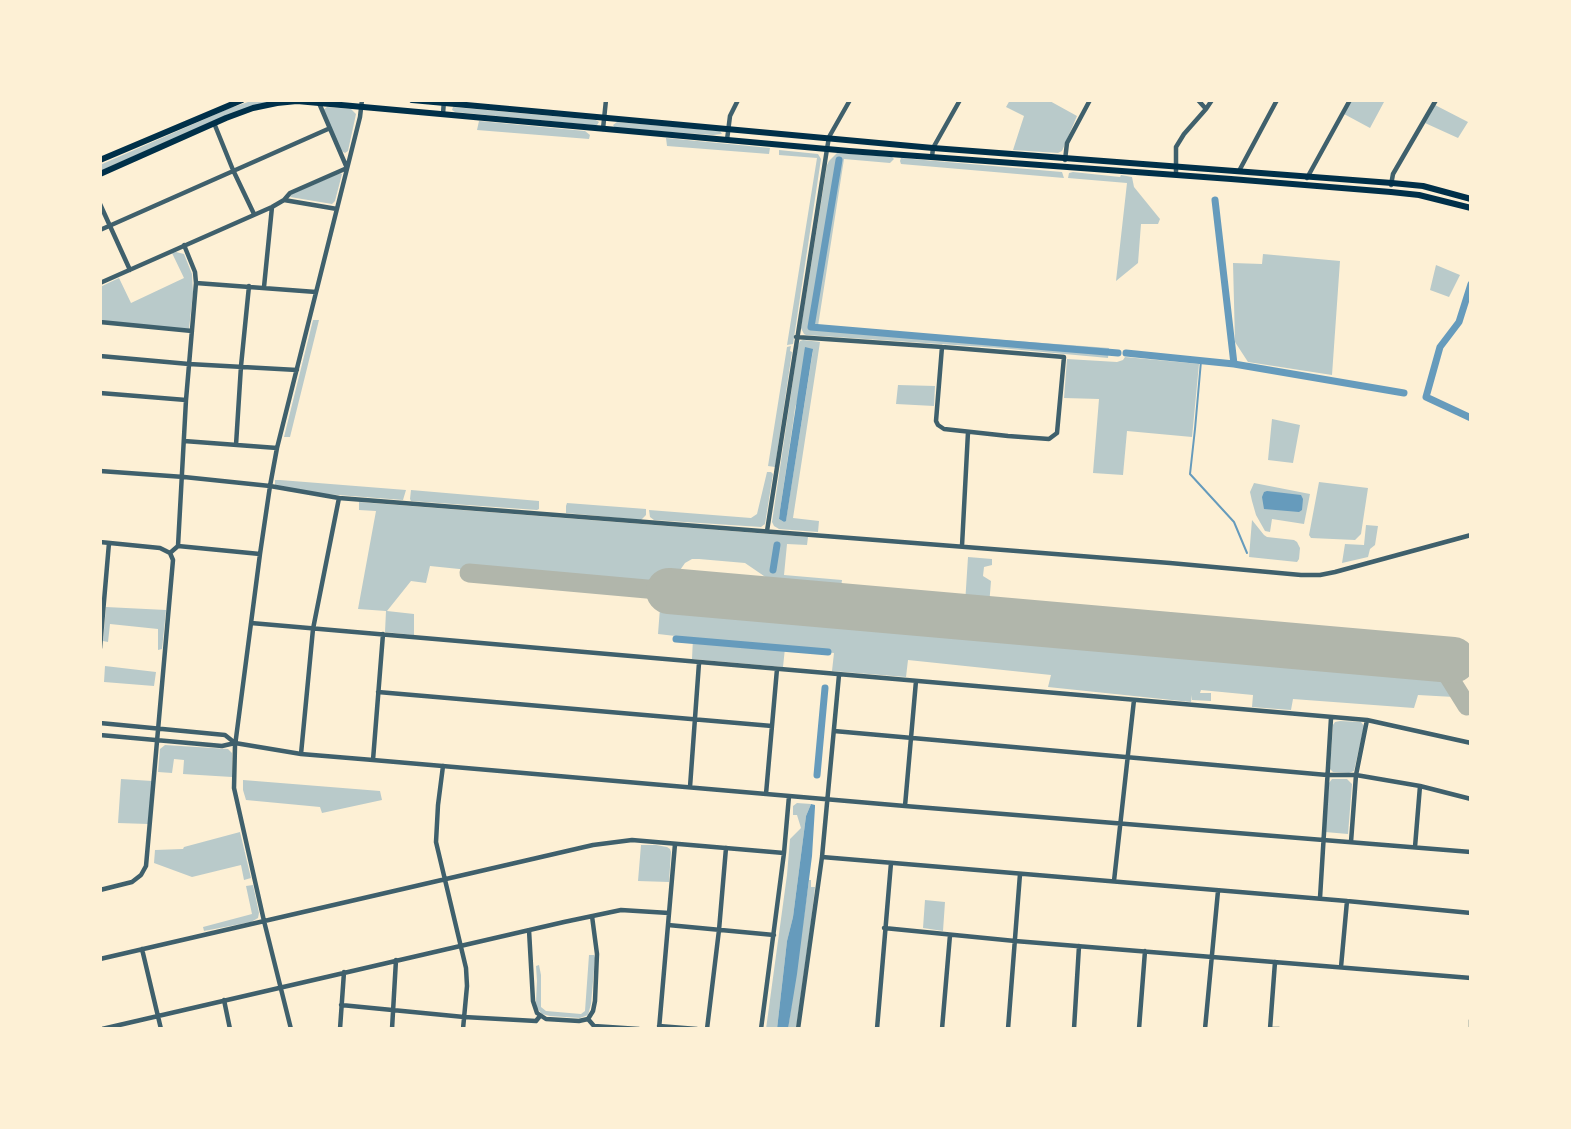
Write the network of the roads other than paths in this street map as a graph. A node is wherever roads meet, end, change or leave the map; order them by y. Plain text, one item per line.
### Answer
1 (242, 100) edge
2 (412, 100) edge
3 (606, 100) edge
4 (738, 100) edge
5 (850, 100) edge
6 (960, 100) edge
7 (1090, 100) edge
8 (1198, 100) edge
9 (1212, 100) edge
10 (1277, 100) edge
11 (1350, 100) edge
12 (1436, 100) edge
13 (277, 101) edge
14 (444, 101) edge
15 (318, 102) junction
16 (362, 103) edge
17 (1206, 109) junction
18 (443, 114) junction
19 (604, 118) junction
20 (214, 124) junction
21 (728, 128) junction
22 (328, 129) junction
23 (603, 129) junction
24 (829, 138) junction
25 (727, 141) junction
26 (933, 148) junction
27 (827, 149) junction
28 (932, 157) junction
29 (1065, 157) junction
30 (100, 160) edge
31 (1176, 166) junction
32 (1065, 167) junction
33 (347, 169) junction
34 (233, 170) junction
35 (1239, 170) junction
36 (100, 174) edge
37 (1176, 175) junction
38 (1307, 176) junction
39 (1392, 183) junction
40 (1306, 186) junction
41 (1391, 192) junction
42 (1471, 199) edge
43 (284, 200) junction
44 (100, 204) edge
45 (272, 207) junction
46 (1471, 208) edge
47 (337, 209) junction
48 (254, 214) junction
49 (110, 226) junction
50 (100, 230) edge
51 (184, 245) junction
52 (130, 270) junction
53 (195, 283) junction
54 (100, 284) edge
55 (249, 286) junction
56 (264, 287) junction
57 (316, 292) junction
58 (100, 323) edge
59 (192, 331) junction
60 (796, 337) junction
61 (942, 347) junction
62 (100, 356) edge
63 (189, 364) junction
64 (241, 366) junction
65 (297, 370) junction
66 (100, 393) edge
67 (186, 400) junction
68 (968, 432) junction
69 (184, 441) junction
70 (236, 445) junction
71 (278, 448) junction
72 (100, 471) edge
73 (181, 477) junction
74 (270, 486) junction
75 (339, 498) junction
76 (767, 531) junction
77 (1471, 535) edge
78 (100, 541) edge
79 (109, 543) junction
80 (178, 546) junction
81 (962, 546) junction
82 (170, 553) junction
83 (260, 554) junction
84 (251, 623) junction
85 (313, 629) junction
86 (383, 634) junction
87 (100, 648) edge
88 (699, 663) junction
89 (778, 669) junction
90 (839, 675) junction
91 (916, 681) junction
92 (378, 692) junction
93 (1134, 700) junction
94 (1331, 717) junction
95 (696, 720) junction
96 (1367, 720) junction
97 (100, 723) edge
98 (772, 726) junction
99 (159, 729) junction
100 (834, 731) junction
101 (100, 735) edge
102 (911, 739) junction
103 (158, 740) junction
104 (236, 743) junction
105 (1471, 743) edge
106 (302, 754) junction
107 (1129, 757) junction
108 (373, 760) junction
109 (443, 766) junction
110 (1327, 775) junction
111 (1356, 775) junction
112 (1420, 786) junction
113 (690, 787) junction
114 (766, 794) junction
115 (789, 796) junction
116 (827, 798) junction
117 (1471, 799) edge
118 (905, 806) junction
119 (1120, 823) junction
120 (1323, 839) junction
121 (1352, 842) junction
122 (675, 844) junction
123 (1415, 847) junction
124 (726, 848) junction
125 (1471, 852) edge
126 (784, 853) junction
127 (822, 858) junction
128 (891, 863) junction
129 (1020, 874) junction
130 (445, 879) junction
131 (1114, 881) junction
132 (100, 890) edge
133 (1218, 891) junction
134 (1320, 898) junction
135 (1347, 901) junction
136 (1471, 912) edge
137 (669, 913) junction
138 (592, 916) junction
139 (264, 921) junction
140 (668, 925) junction
141 (884, 928) junction
142 (529, 930) junction
143 (719, 930) junction
144 (774, 934) junction
145 (950, 935) junction
146 (1015, 941) junction
147 (460, 945) junction
148 (1080, 946) junction
149 (142, 949) junction
150 (1145, 951) junction
151 (1211, 956) junction
152 (100, 959) edge
153 (396, 960) junction
154 (1275, 962) junction
155 (1341, 967) junction
156 (344, 972) junction
157 (1471, 978) edge
158 (279, 987) junction
159 (224, 1000) junction
160 (341, 1005) junction
161 (393, 1009) junction
162 (158, 1016) junction
163 (464, 1017) junction
164 (538, 1019) junction
165 (588, 1019) junction
166 (1471, 1020) edge
167 (111, 1028) edge
168 (659, 1028) edge
169 (102, 1029) edge
170 (161, 1029) edge
171 (230, 1029) edge
172 (291, 1029) edge
173 (340, 1029) edge
174 (392, 1029) edge
175 (463, 1029) edge
176 (535, 1029) edge
177 (639, 1029) edge
178 (697, 1029) edge
179 (707, 1029) edge
180 (761, 1029) edge
181 (798, 1029) edge
182 (877, 1029) edge
183 (942, 1029) edge
184 (1008, 1029) edge
185 (1074, 1029) edge
186 (1139, 1029) edge
187 (1205, 1029) edge
188 (1270, 1029) edge
189 (1279, 1029) edge
190 (1471, 1029) edge

1 - 30 main road
2 - 14 main road
3 - 19 street
4 - 21 street
5 - 24 street
6 - 26 street
7 - 29 street
8 - 17 street
9 - 17 street
10 - 35 street
11 - 38 street
12 - 39 street
13 - 15 main road
13 - 20 main road
14 - 18 street
14 - 19 main road
15 - 16 main road
15 - 22 street
16 - 18 main road
16 - 33 street
17 - 31 street
18 - 23 main road
19 - 21 main road
19 - 23 street
20 - 34 street
20 - 36 main road
21 - 24 main road
21 - 25 street
22 - 33 street
22 - 34 street
23 - 25 main road
24 - 26 main road
24 - 27 street
25 - 27 main road
26 - 28 street
26 - 29 main road
27 - 28 main road
27 - 60 street
28 - 32 main road
29 - 31 main road
29 - 32 street
31 - 35 main road
31 - 37 street
32 - 37 main road
33 - 43 street
33 - 47 street
34 - 48 street
34 - 49 street
35 - 38 main road
37 - 40 main road
38 - 39 main road
38 - 40 street
39 - 41 street
39 - 42 main road
40 - 41 main road
41 - 46 main road
43 - 45 street
43 - 47 street
44 - 49 street
45 - 48 street
45 - 56 street
47 - 57 street
48 - 51 street
49 - 50 street
49 - 52 street
51 - 52 street
51 - 53 street
52 - 54 street
53 - 55 street
53 - 59 street
55 - 56 street
55 - 64 street
56 - 57 street
57 - 65 street
58 - 59 street
59 - 63 street
60 - 61 street
60 - 76 street
61 - 68 street
61 - 68 street
62 - 63 street
63 - 64 street
63 - 67 street
64 - 65 street
64 - 70 street
65 - 71 street
66 - 67 street
67 - 69 street
68 - 81 street
69 - 70 street
69 - 73 street
70 - 71 street
71 - 74 street
72 - 73 street
73 - 74 street
73 - 80 street
74 - 75 street
74 - 83 street
75 - 76 street
75 - 85 street
76 - 81 street
77 - 81 street
78 - 79 street
79 - 82 street
79 - 87 street
80 - 82 street
80 - 83 street
82 - 99 street
83 - 84 street
84 - 85 street
84 - 104 street
85 - 86 street
85 - 106 street
86 - 88 street
86 - 92 street
88 - 89 street
88 - 95 street
89 - 90 street
89 - 98 street
90 - 91 street
90 - 100 street
91 - 93 street
91 - 102 street
92 - 95 street
92 - 108 street
93 - 94 street
93 - 107 street
94 - 96 street
94 - 110 street
95 - 98 street
95 - 113 street
96 - 105 street
96 - 111 street
97 - 99 street
98 - 114 street
99 - 103 street
99 - 104 street
100 - 102 street
100 - 116 street
101 - 103 street
102 - 107 street
102 - 118 street
103 - 104 street
103 - 132 street
104 - 106 street
104 - 139 street
106 - 108 street
107 - 110 street
107 - 119 street
108 - 109 street
109 - 113 street
109 - 130 street
110 - 111 street
110 - 120 street
111 - 112 street
111 - 121 street
112 - 117 street
112 - 123 street
113 - 114 street
114 - 115 street
115 - 116 street
115 - 126 street
116 - 118 street
116 - 127 street
118 - 119 street
119 - 120 street
119 - 131 street
120 - 121 street
120 - 134 street
121 - 123 street
122 - 124 street
122 - 130 street
122 - 137 street
123 - 125 street
124 - 126 street
124 - 143 street
126 - 144 street
127 - 128 street
127 - 181 street
128 - 129 street
128 - 141 street
129 - 131 street
129 - 146 street
130 - 139 street
130 - 147 street
131 - 133 street
133 - 134 street
133 - 151 street
134 - 135 street
135 - 136 street
135 - 155 street
137 - 138 street
137 - 140 street
138 - 142 street
138 - 165 street
139 - 149 street
139 - 158 street
140 - 143 street
140 - 168 street
141 - 145 street
141 - 182 street
142 - 147 street
142 - 164 street
143 - 144 street
143 - 179 street
144 - 180 street
145 - 146 street
145 - 183 street
146 - 148 street
146 - 184 street
147 - 153 street
147 - 163 street
148 - 150 street
148 - 185 street
149 - 152 street
149 - 162 street
150 - 151 street
150 - 186 street
151 - 154 street
151 - 187 street
153 - 156 street
153 - 161 street
154 - 155 street
154 - 188 street
155 - 157 street
156 - 158 street
156 - 160 street
158 - 159 street
158 - 172 street
159 - 162 street
159 - 171 street
160 - 161 street
160 - 173 street
161 - 163 street
161 - 174 street
162 - 167 street
162 - 170 street
163 - 164 street
163 - 175 street
164 - 165 street
164 - 176 street
165 - 177 street
166 - 190 street
167 - 169 street
168 - 178 street
188 - 189 street

